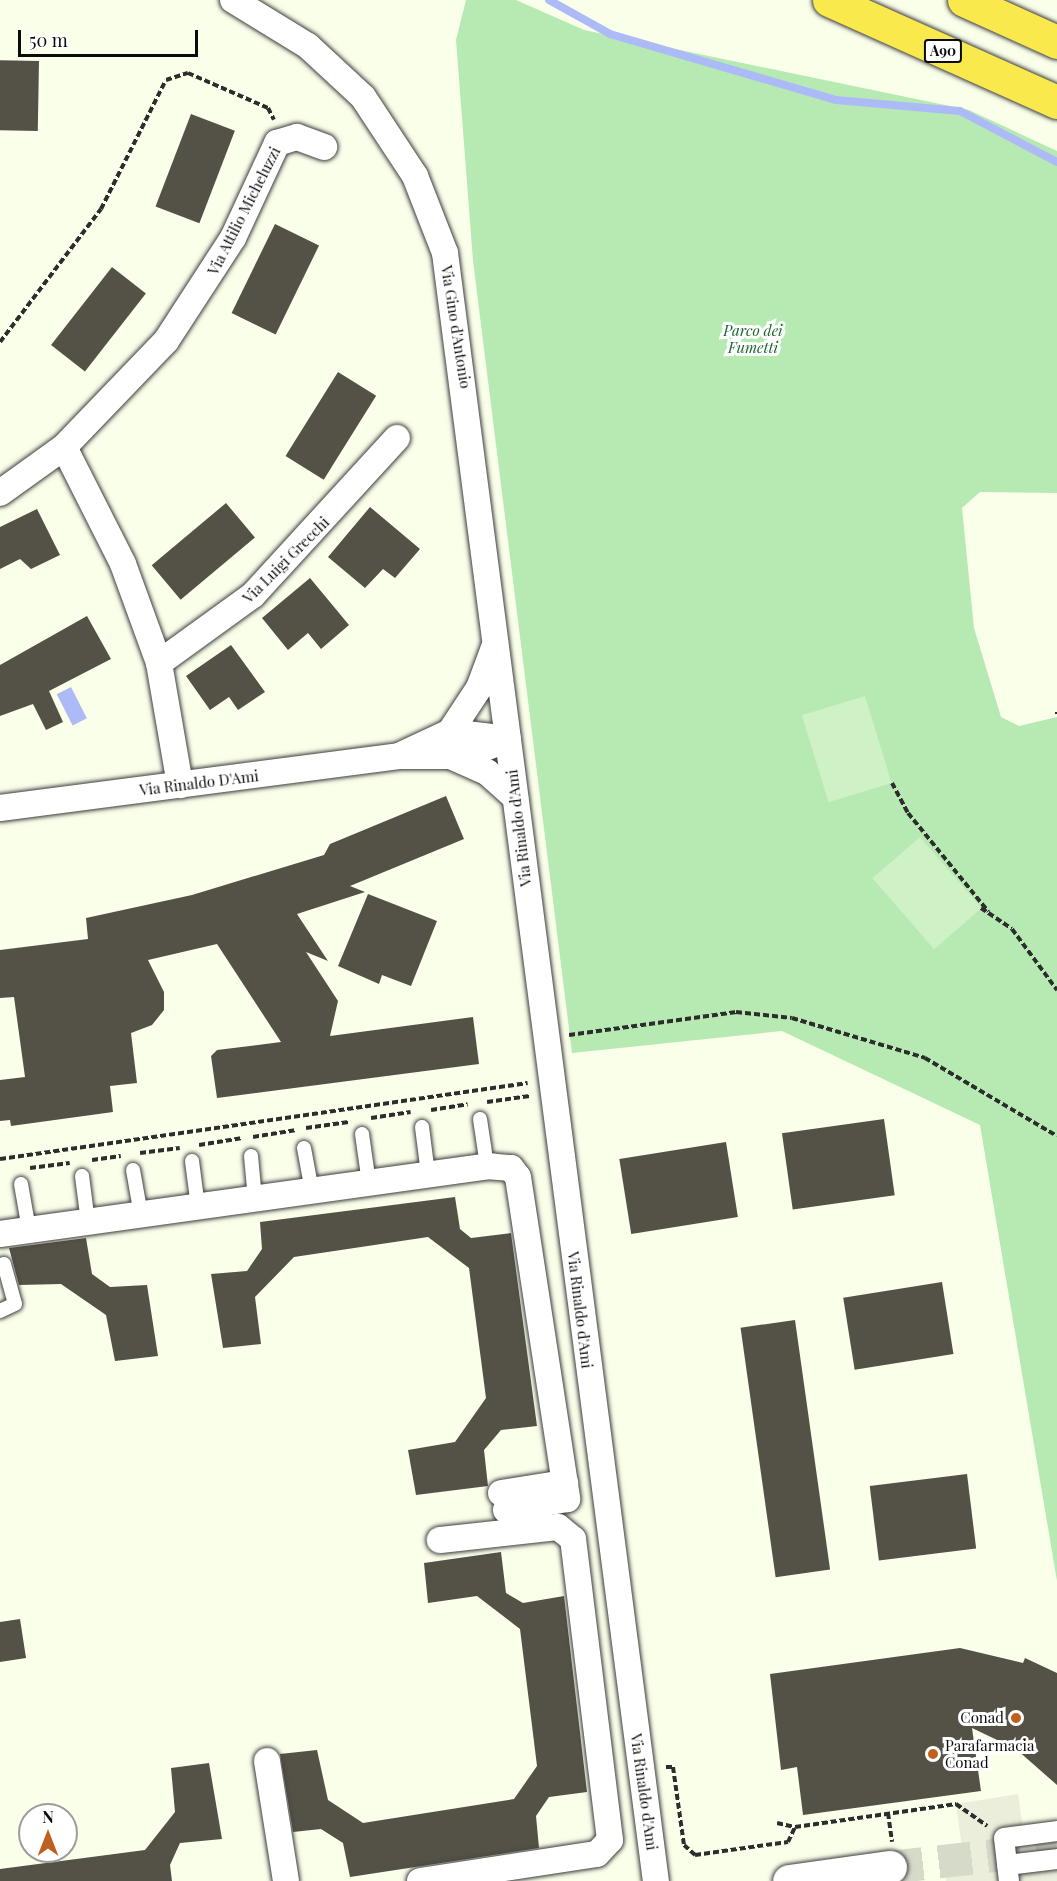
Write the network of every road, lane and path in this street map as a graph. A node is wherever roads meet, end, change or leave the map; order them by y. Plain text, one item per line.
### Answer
1 (233, 0) edge
2 (829, 0) edge
3 (964, 0) edge
4 (1057, 42) edge
5 (1057, 102) edge
6 (283, 138) junction
7 (324, 147) dead end
8 (0, 342) edge
9 (397, 438) dead end
10 (64, 447) junction
11 (0, 493) edge
12 (497, 639) junction
13 (159, 663) junction
14 (450, 732) junction
15 (508, 739) junction
16 (399, 756) junction
17 (453, 757) junction
18 (892, 783) dead end
19 (180, 785) junction
20 (515, 797) junction
21 (0, 808) edge
22 (981, 908) dead end
23 (988, 911) junction
24 (1057, 990) edge
25 (545, 1038) junction
26 (551, 1087) junction
27 (480, 1119) dead end
28 (422, 1126) dead end
29 (362, 1134) dead end
30 (1057, 1136) edge
31 (304, 1148) dead end
32 (136, 1154) dead end
33 (125, 1155) dead end
34 (251, 1156) dead end
35 (0, 1159) edge
36 (192, 1161) dead end
37 (487, 1166) junction
38 (23, 1169) dead end
39 (133, 1170) dead end
40 (428, 1174) junction
41 (82, 1176) dead end
42 (369, 1183) junction
43 (21, 1184) dead end
44 (312, 1191) junction
45 (255, 1199) junction
46 (198, 1207) junction
47 (141, 1215) junction
48 (88, 1222) junction
49 (28, 1230) junction
50 (2, 1234) edge
51 (2, 1265) edge
52 (0, 1311) edge
53 (504, 1501) dead end
54 (440, 1540) dead end
55 (267, 1761) dead end
56 (663, 1778) dead end
57 (777, 1823) dead end
58 (795, 1827) junction
59 (1057, 1831) edge
60 (1004, 1838) junction
61 (1057, 1859) edge
62 (890, 1867) tunnel mouth
63 (1008, 1873) edge
64 (286, 1881) edge
65 (420, 1881) edge
66 (656, 1881) edge
67 (789, 1881) edge

1 - 12 street, Via Gino d'Antonio
2 - 5 highway, A90
3 - 4 highway
6 - 7 street, Via Attilio Micheluzzi
6 - 8 path
6 - 10 street, Via Attilio Micheluzzi
9 - 13 street, Via Luigi Grecchi
10 - 11 street, Via Attilio Micheluzzi
10 - 13 street
12 - 14 street
12 - 15 street, Via Gino d'Antonio
13 - 19 street
14 - 15 street
14 - 16 street, Via Rinaldo D'Ami
15 - 17 street, Via Rinaldo D'Ami
15 - 20 street, Via Rinaldo d'Ami
16 - 17 street, Via Rinaldo D'Ami
16 - 19 street, Via Rinaldo D'Ami
17 - 20 street, Via Rinaldo D'Ami
18 - 23 path
19 - 21 street, Via Rinaldo D'Ami
20 - 25 street, Via Rinaldo d'Ami
22 - 23 path
23 - 24 path
25 - 26 street, Via Rinaldo d'Ami
25 - 30 path
26 - 32 path
26 - 35 path
26 - 66 street, Via Rinaldo d'Ami
27 - 37 lane
28 - 40 lane
29 - 42 lane
31 - 44 lane
33 - 38 path
34 - 45 lane
36 - 46 lane
37 - 40 street
37 - 53 street
39 - 47 lane
40 - 42 street
41 - 48 lane
42 - 44 street
43 - 49 lane
44 - 45 street
45 - 46 street
46 - 47 street
47 - 48 street
48 - 49 street
49 - 50 street
50 - 51 lane
51 - 52 lane
54 - 65 street
55 - 64 street
56 - 58 path
57 - 58 path
58 - 60 path
59 - 60 street
60 - 63 street
61 - 63 street
62 - 67 street

